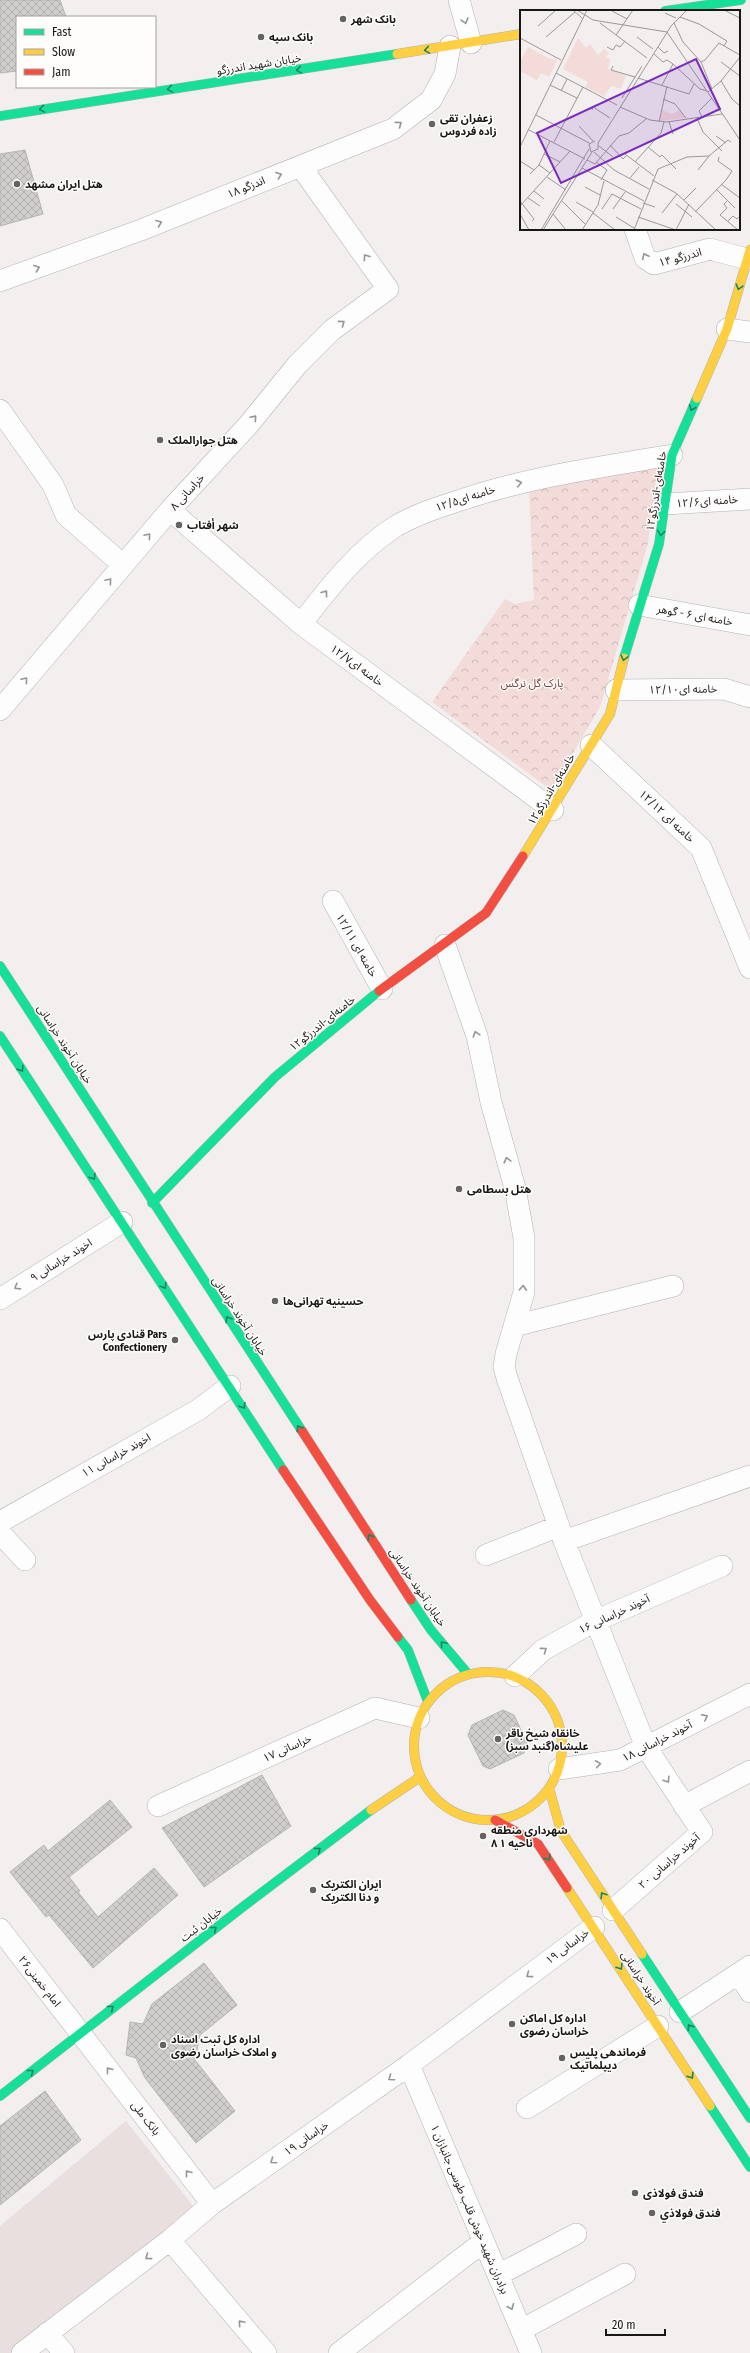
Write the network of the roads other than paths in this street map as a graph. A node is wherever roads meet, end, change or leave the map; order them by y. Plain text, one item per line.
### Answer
1 (459, 0) edge
2 (740, 0) edge
3 (672, 10) edge
4 (520, 34) edge
5 (471, 43) junction
6 (450, 46) junction
7 (0, 116) edge
8 (301, 167) junction
9 (636, 230) edge
10 (748, 254) edge
11 (0, 281) edge
12 (727, 329) junction
13 (750, 332) edge
14 (0, 410) edge
15 (672, 455) junction
16 (750, 499) edge
17 (665, 504) junction
18 (170, 510) junction
19 (123, 565) junction
20 (639, 605) junction
21 (301, 624) junction
22 (750, 625) edge
23 (616, 690) junction
24 (750, 697) edge
25 (0, 710) edge
26 (591, 745) junction
27 (553, 810) junction
28 (333, 901) dead end
29 (445, 945) junction
30 (0, 966) edge
31 (750, 968) edge
32 (382, 989) junction
33 (0, 1036) edge
34 (152, 1203) junction
35 (122, 1222) junction
36 (673, 1286) dead end
37 (0, 1298) edge
38 (514, 1326) junction
39 (230, 1386) junction
40 (750, 1476) edge
41 (0, 1522) edge
42 (0, 1533) edge
43 (561, 1533) junction
44 (486, 1555) dead end
45 (25, 1560) dead end
46 (722, 1566) dead end
47 (595, 1621) junction
48 (468, 1674) junction
49 (514, 1676) junction
50 (750, 1694) edge
51 (424, 1710) junction
52 (646, 1747) junction
53 (559, 1769) junction
54 (750, 1771) edge
55 (420, 1777) junction
56 (549, 1788) junction
57 (158, 1806) dead end
58 (684, 1806) junction
59 (495, 1820) junction
60 (613, 1910) junction
61 (594, 1927) junction
62 (0, 1929) edge
63 (744, 1970) edge
64 (750, 1992) edge
65 (680, 2012) junction
66 (658, 2026) junction
67 (80, 2032) junction
68 (409, 2065) junction
69 (0, 2096) edge
70 (527, 2108) dead end
71 (750, 2118) edge
72 (750, 2167) edge
73 (212, 2204) junction
74 (576, 2234) dead end
75 (170, 2240) junction
76 (483, 2242) junction
77 (625, 2274) dead end
78 (498, 2275) junction
79 (521, 2330) junction
80 (47, 2333) junction
81 (257, 2350) edge
82 (22, 2353) edge
83 (64, 2353) edge
84 (339, 2353) edge
85 (531, 2353) edge

1 -> 5 street
2 - 3 main road
4 - 5 main road, خیابان شهید اندرزگو
5 - 6 main road, خیابان شهید اندرزگو
6 -> 7 main road, خیابان شهید اندرزگو
8 -> 6 street, اندزگو ۱۸
11 -> 8 street, اندزگو ۱۸
18 -> 8 street, خراسانی ۸
10 -> 9 street, اندرزگو ۱۴
10 -> 12 main road, خامنه‌ای-اندرزگو۱۲
12 - 13 street
12 -> 15 main road, خامنه‌ای-اندرزگو۱۲
14 - 19 street
15 - 17 main road, خامنه‌ای-اندرزگو۱۲
21 -> 15 street, خامنه ای۱۲/۵
16 - 17 street, خامنه ای۱۲/۶
17 -> 20 main road, خامنه‌ای-اندرزگو۱۲
19 -> 18 street, خراسانی ۸
18 - 21 street, خامنه ای۱۲/۷
25 -> 19 street, خراسانی ۸
20 - 22 street, خامنه ای ۶ - گوهر
20 -> 23 main road, خامنه‌ای-اندرزگو۱۲
21 - 27 street, خامنه ای۱۲/۷
23 - 24 street, خامنه ای۱۲/۱۰
23 - 26 main road, خامنه‌ای-اندرزگو۱۲
26 - 27 main road, خامنه‌ای-اندرزگو۱۲
26 - 31 street, خامنه ای ۱۲/۱۲
27 - 29 main road, خامنه‌ای-اندرزگو۱۲
28 - 32 street, خامنه ای ۱۲/۱۱
29 - 32 main road, خامنه‌ای-اندرزگو۱۲
38 -> 29 street, آخوند خراسانی ۲۰
30 - 34 main road, خیابان آخوند خراسانی
32 - 34 main road, خامنه‌ای-اندرزگو۱۲
33 -> 35 main road
48 -> 34 main road, خیابان آخوند خراسانی
35 -> 37 street, اخوند خراسانی ۹
35 -> 39 main road
36 - 38 street
38 - 43 street, آخوند خراسانی ۲۰
39 - 41 street, اخوند خراسانی ۱۱
39 -> 51 main road
40 - 43 street
42 - 45 street
43 - 44 street
43 - 47 street, آخوند خراسانی ۲۰
46 - 47 street, آخوند خراسانی ۱۶
49 -> 47 street, آخوند خراسانی ۱۶
47 - 52 street, آخوند خراسانی ۲۰
48 - 49 main road
48 - 51 main road
49 - 53 main road
52 -> 50 street, آخوند خراسانی ۱۸
51 - 55 main road
51 - 57 street, خراساتی ۱۷
53 -> 52 street, آخوند خراسانی ۱۸
52 -> 58 street, آخوند خراسانی ۲۰
53 - 56 main road
54 - 58 street
55 - 59 main road
67 -> 55 main road, خیابان ثبت
56 - 59 main road
60 -> 56 main road, آخوند خراسانی
58 - 60 street, آخوند خراسانی ۲۰
59 -> 61 main road, آخوند خراسانی
60 - 65 main road, آخوند خراسانی
61 -> 66 main road, آخوند خراسانی
61 -> 68 street, خراسانی ۱۹
62 - 67 street, امام خمینی۲۶
63 - 64 street
63 - 65 street
71 -> 65 main road, آخوند خراسانی
66 - 70 street
66 -> 72 main road, آخوند خراسانی
69 -> 67 main road, خیابان ثبت
73 -> 67 street, بانک ملی
68 -> 73 street, خراسانی ۱۹
68 - 76 street, برادران شهید خوش قلب طوسی جانبازان ۱
73 - 75 street, خراسانی ۱۹
74 - 78 street
75 -> 80 street, خراسانی ۱۹
81 -> 75 street
76 - 78 street, برادران شهید خوش قلب طوسی جانبازان ۱
76 - 84 street
77 - 79 street
78 -> 79 street, برادران شهید خوش قلب طوسی جانبازان ۱
79 - 85 street, برادران شهید خوش قلب طوسی جانبازان ۱
80 - 82 street, خراسانی ۱۹
80 - 83 street

